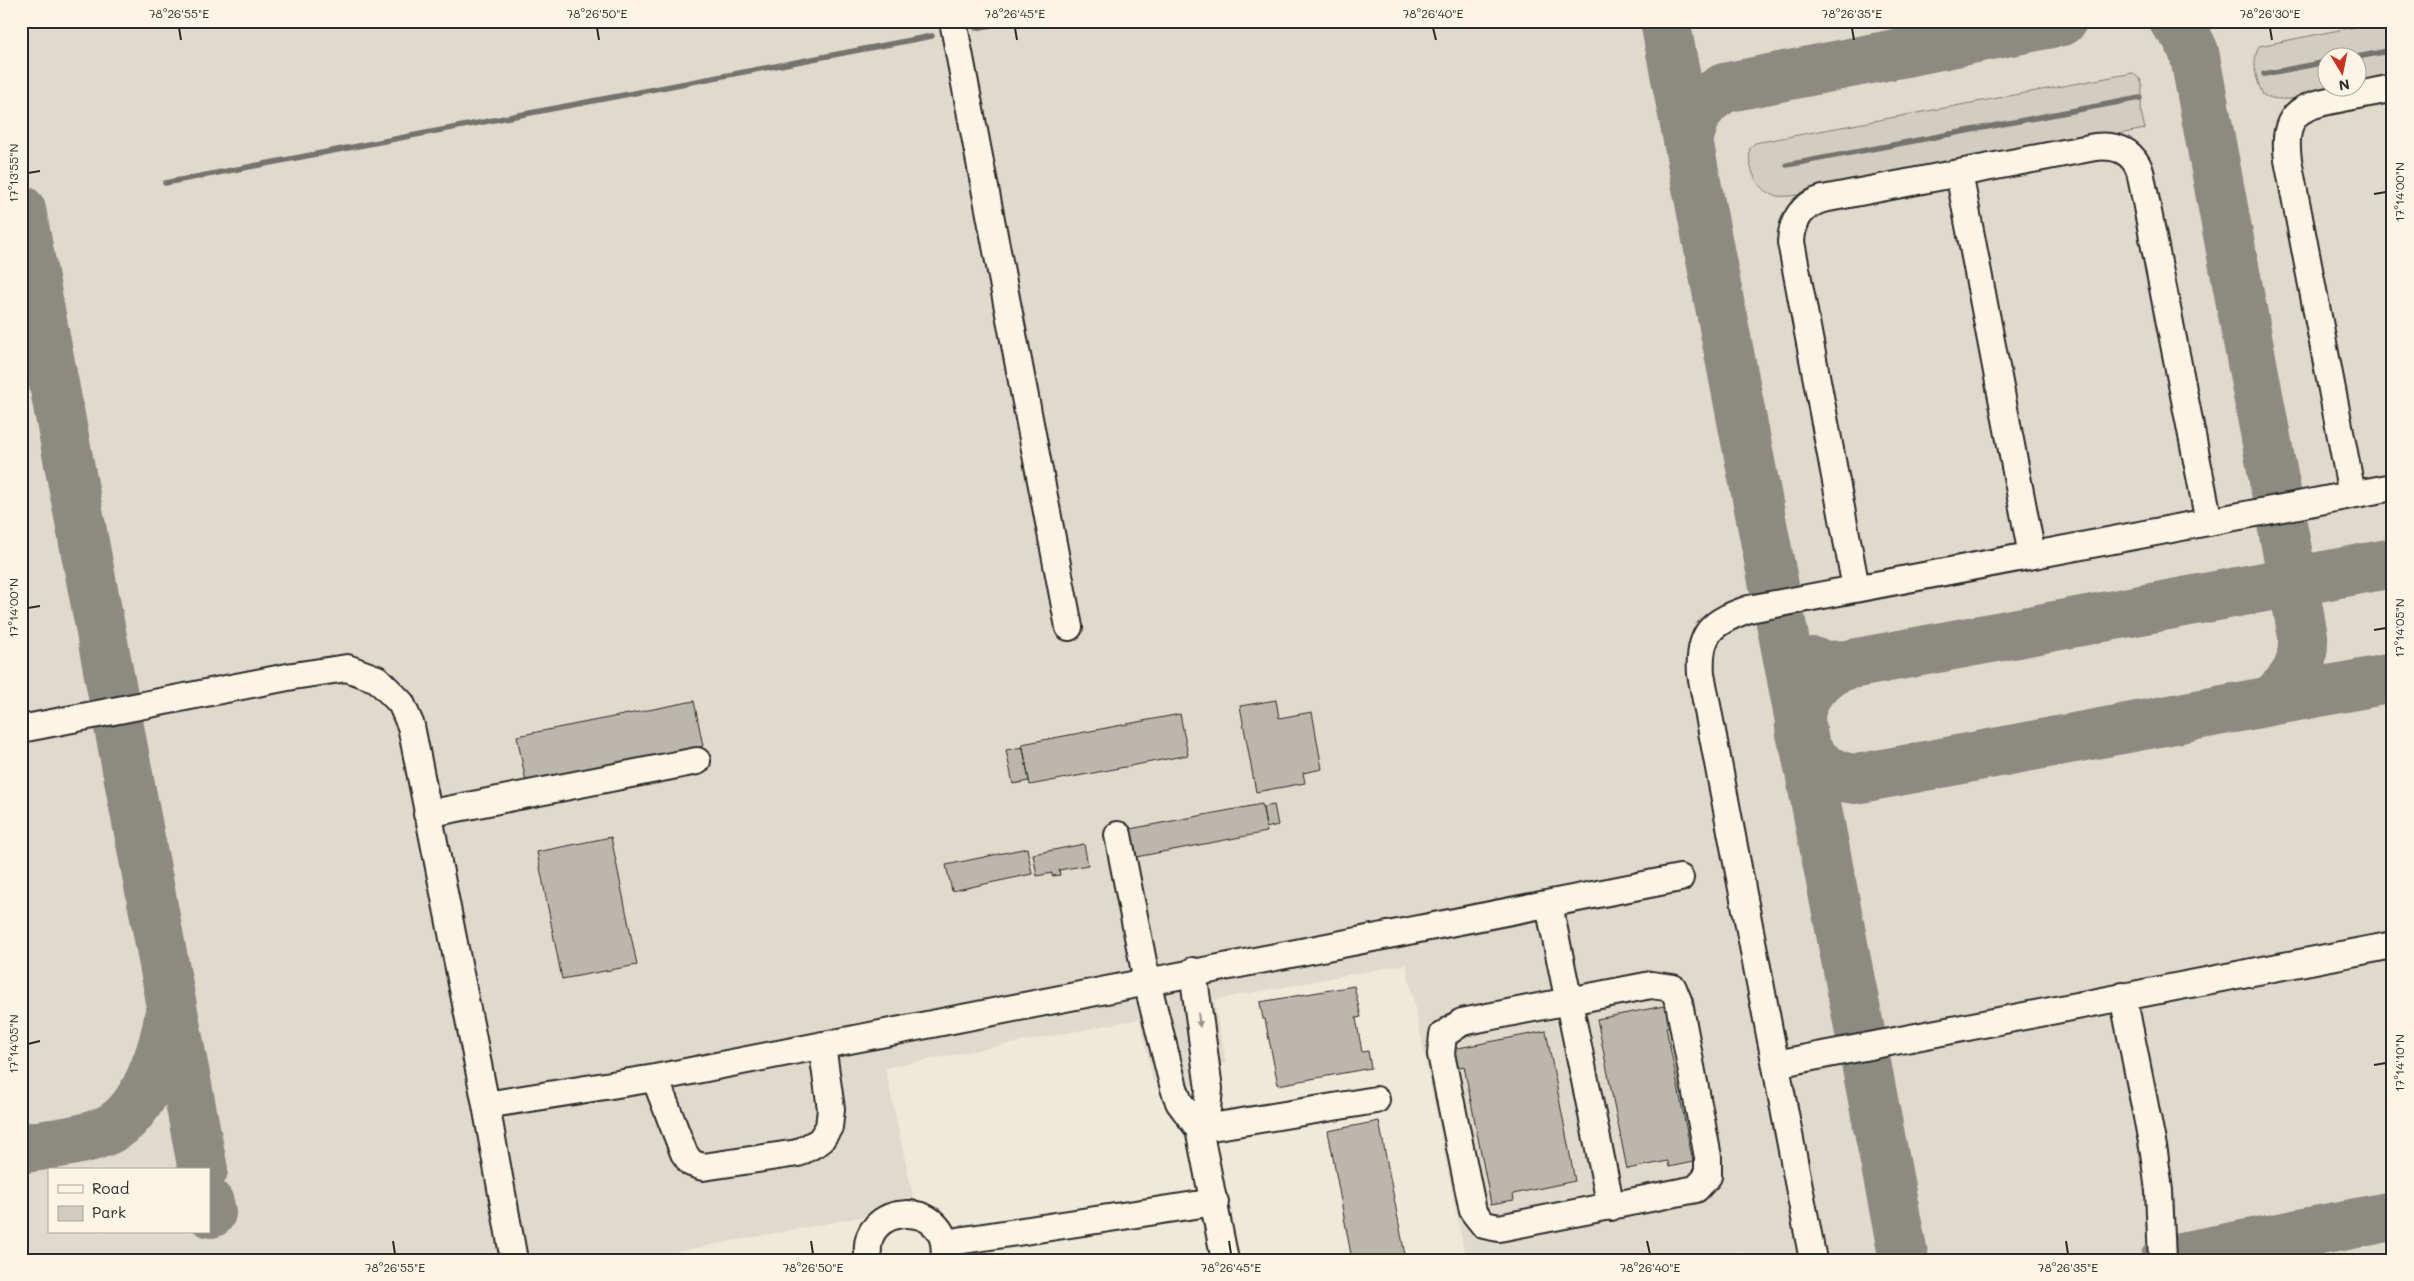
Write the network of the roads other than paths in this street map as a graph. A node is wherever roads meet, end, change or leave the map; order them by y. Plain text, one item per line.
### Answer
1 (953, 21) edge
2 (2393, 88) edge
3 (1959, 173) junction
4 (2393, 487) edge
5 (2352, 494) junction
6 (2208, 522) junction
7 (2032, 555) junction
8 (1856, 588) junction
9 (1069, 627) dead end
10 (21, 729) edge
11 (697, 760) dead end
12 (427, 814) junction
13 (1118, 835) dead end
14 (1680, 878) dead end
15 (1549, 905) junction
16 (2393, 945) edge
17 (1193, 972) junction
18 (1146, 982) junction
19 (2123, 996) junction
20 (1568, 1000) junction
21 (822, 1045) junction
22 (1776, 1064) junction
23 (655, 1078) junction
24 (1376, 1100) dead end
25 (486, 1104) junction
26 (1199, 1130) junction
27 (1215, 1202) junction
28 (1612, 1207) junction
29 (944, 1251) edge
30 (514, 1260) edge
31 (869, 1260) edge
32 (1225, 1260) edge
33 (1814, 1260) edge
34 (2162, 1260) edge

1 - 9 lane
2 - 5 lane
3 - 6 lane
3 - 7 lane
3 - 8 lane
4 - 5 lane
5 - 6 lane
6 - 7 lane
7 - 8 lane
8 - 22 lane
10 - 12 lane
11 - 12 lane
12 - 25 lane
13 - 18 lane
14 - 15 lane
15 - 17 lane
15 - 20 lane
16 - 19 lane
17 - 18 lane
17 -> 26 lane
18 - 21 lane
18 - 26 lane
19 - 22 lane
19 - 34 lane
20 - 28 lane
20 - 28 lane
20 - 28 lane
21 - 23 lane
21 - 23 lane
22 - 33 lane
23 - 25 lane
24 - 26 lane
25 - 30 lane
26 - 27 lane
27 - 29 lane
27 - 32 lane
29 - 31 lane

